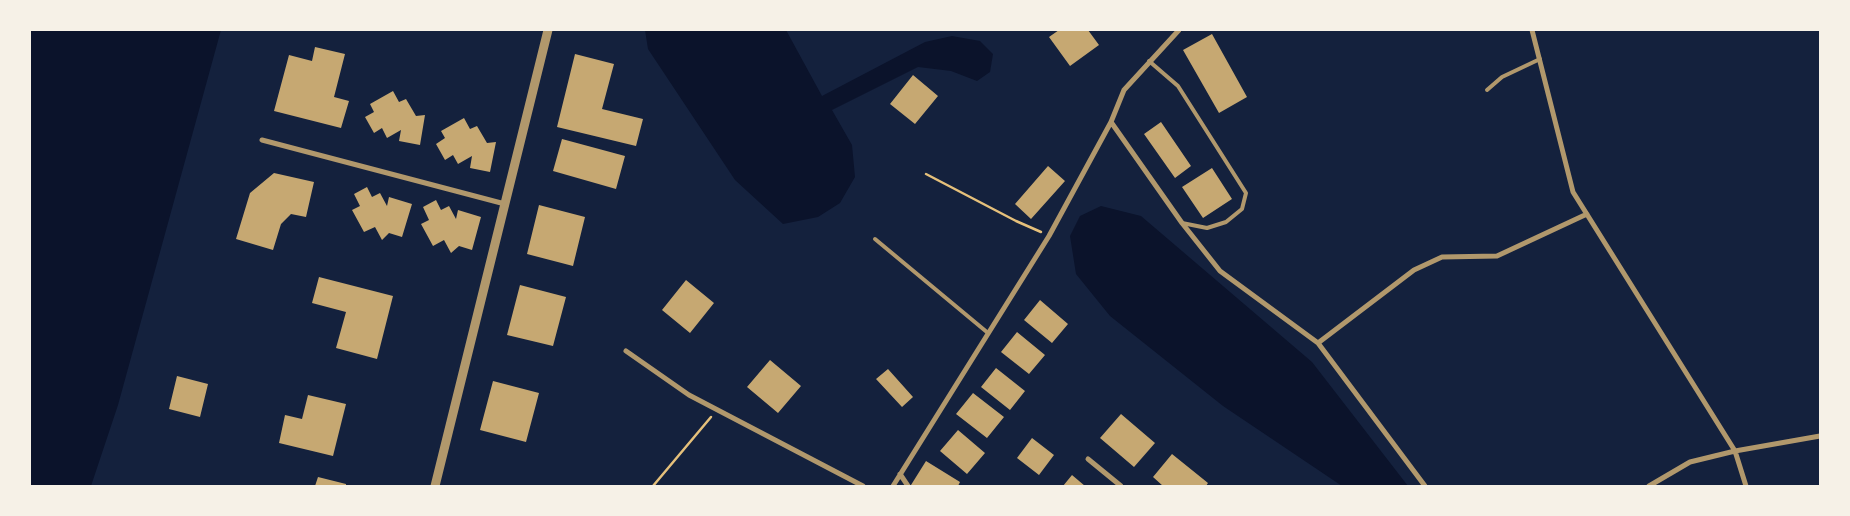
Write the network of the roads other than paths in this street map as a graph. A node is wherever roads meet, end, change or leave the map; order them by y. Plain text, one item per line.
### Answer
1 (548, 30) edge
2 (1179, 30) edge
3 (1532, 30) edge
4 (1540, 59) junction
5 (1150, 61) junction
6 (1487, 90) dead end
7 (1111, 122) junction
8 (262, 140) dead end
9 (506, 204) junction
10 (1587, 214) junction
11 (1182, 223) junction
12 (875, 238) dead end
13 (988, 334) junction
14 (1318, 343) junction
15 (626, 351) dead end
16 (1820, 436) edge
17 (1735, 452) junction
18 (1088, 459) dead end
19 (900, 474) junction
20 (435, 486) edge
21 (863, 486) edge
22 (893, 486) edge
23 (908, 486) edge
24 (1121, 486) edge
25 (1425, 486) edge
26 (1649, 486) edge
27 (1746, 486) edge

1 - 9 street
2 - 5 street
3 - 4 street
4 - 6 lane
4 - 10 street
5 - 7 street
5 - 11 lane
7 - 11 street
7 - 13 street
8 - 9 street
9 - 20 street
10 - 14 street
10 - 17 street
11 - 14 street
12 - 13 lane
13 - 19 street
14 - 25 street
15 - 21 street
16 - 17 street
17 - 26 street
17 - 27 street
18 - 24 street
19 - 22 street
19 - 23 street

